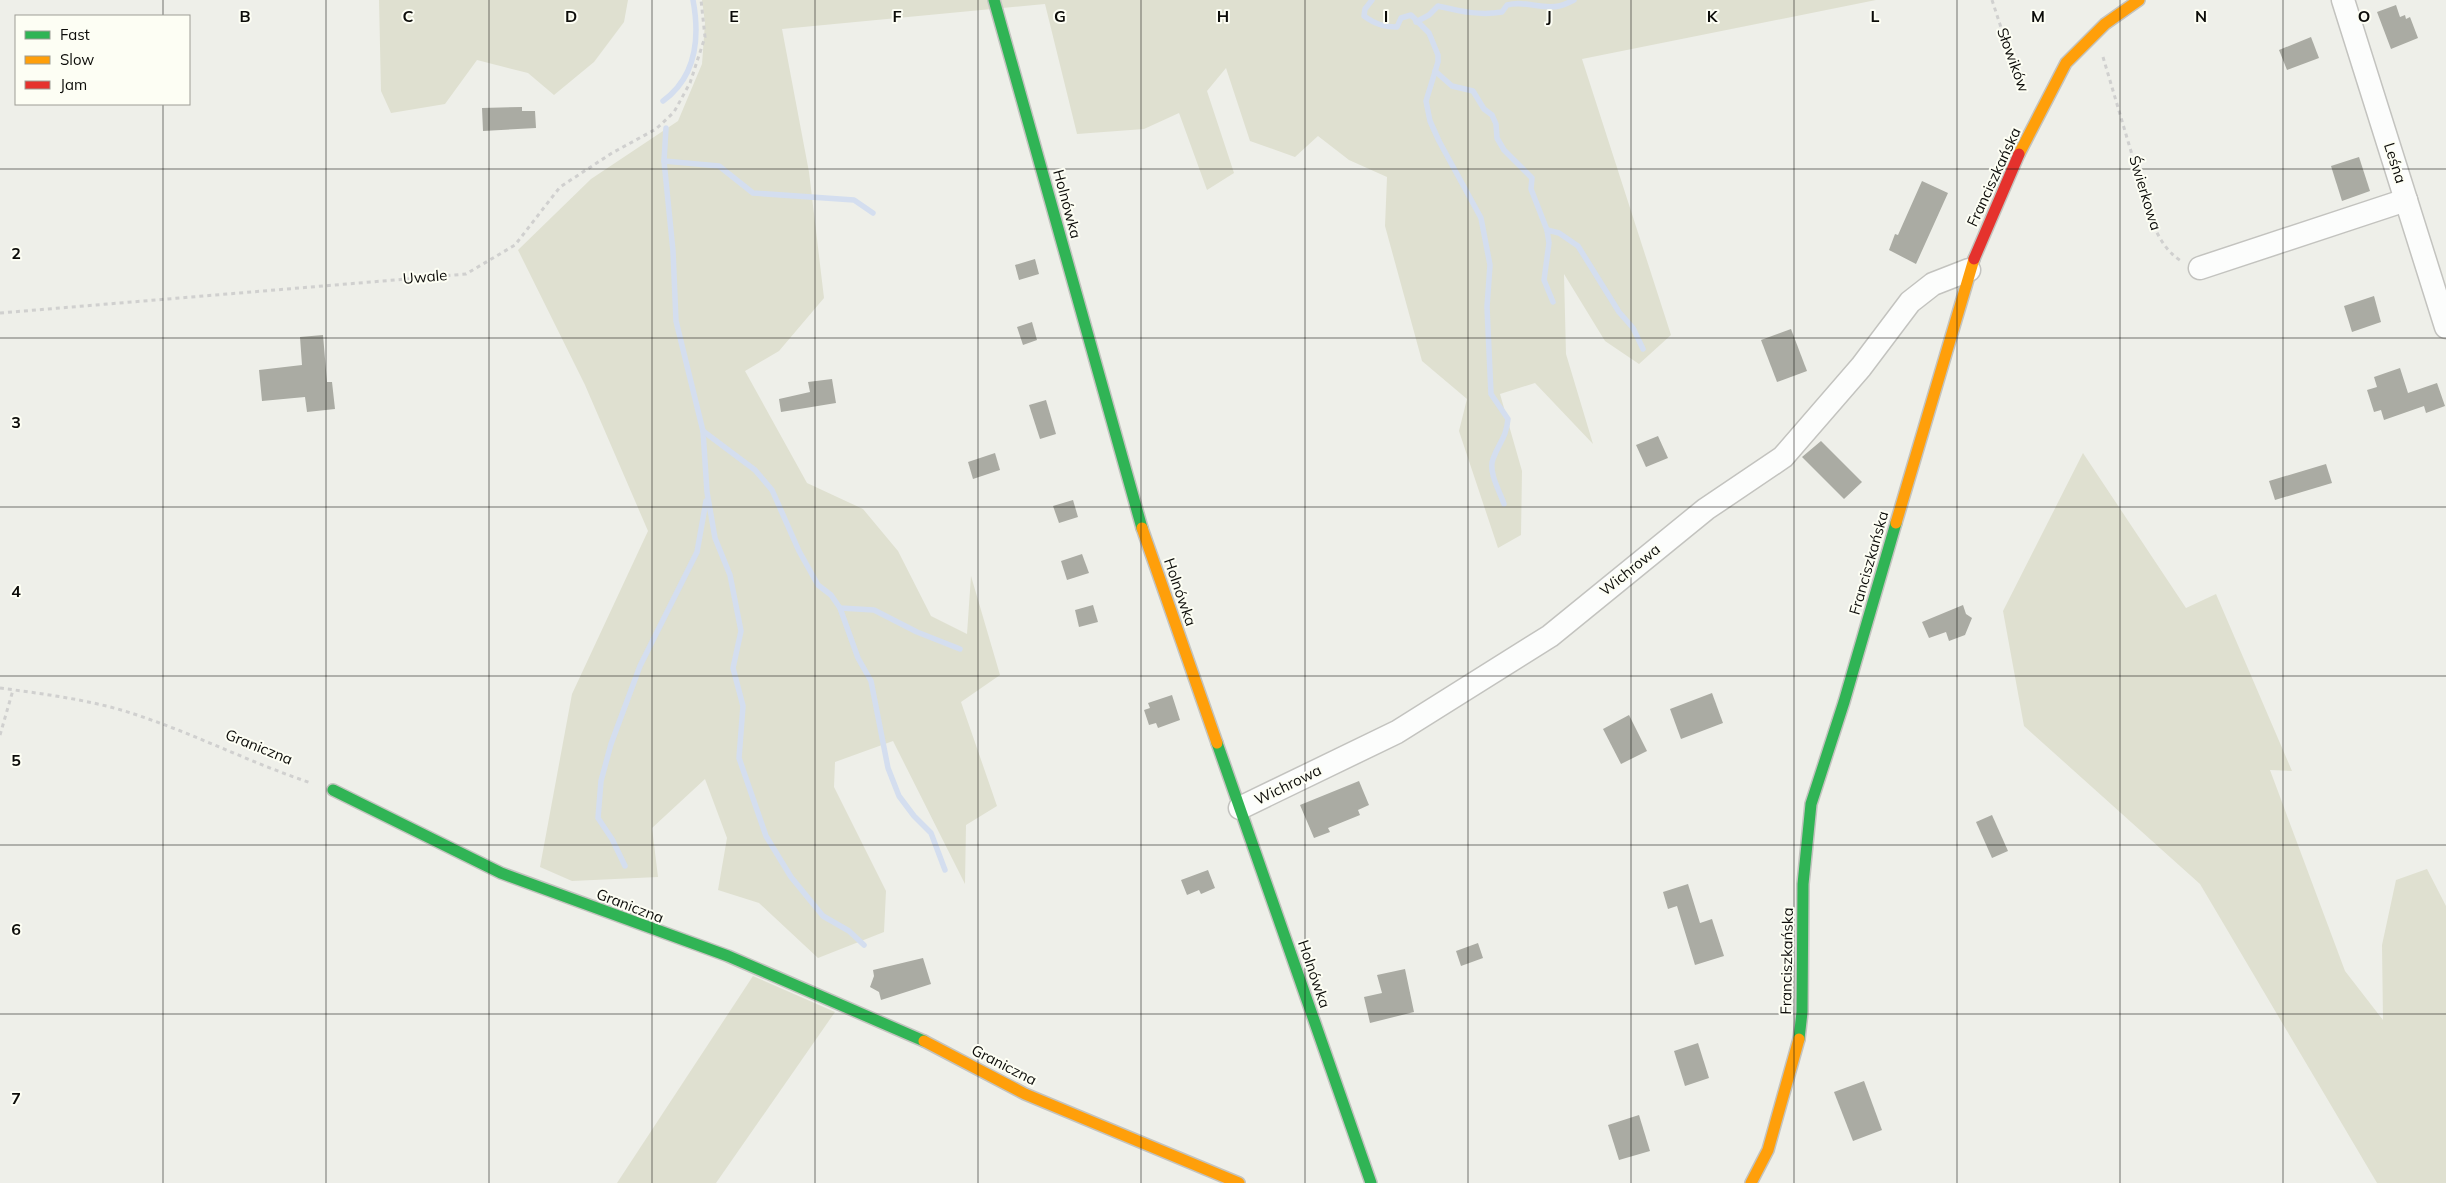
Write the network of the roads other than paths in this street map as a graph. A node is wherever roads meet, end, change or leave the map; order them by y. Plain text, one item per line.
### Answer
1 (994, 0) edge
2 (2140, 0) edge
3 (2343, 0) edge
4 (2406, 200) junction
5 (2200, 268) road end
6 (1969, 270) junction
7 (2446, 327) edge
8 (333, 790) road end
9 (1240, 808) junction
10 (1239, 1183) edge
11 (1371, 1183) edge
12 (1750, 1183) edge

1 - 9 street, Holnówka
2 - 6 street, Franciszkańska
3 - 4 street, Leśna
4 - 5 street
4 - 7 street, Leśna
6 - 9 street, Wichrowa
6 - 12 street, Franciszkańska
8 - 10 street, Graniczna
9 - 11 street, Holnówka

